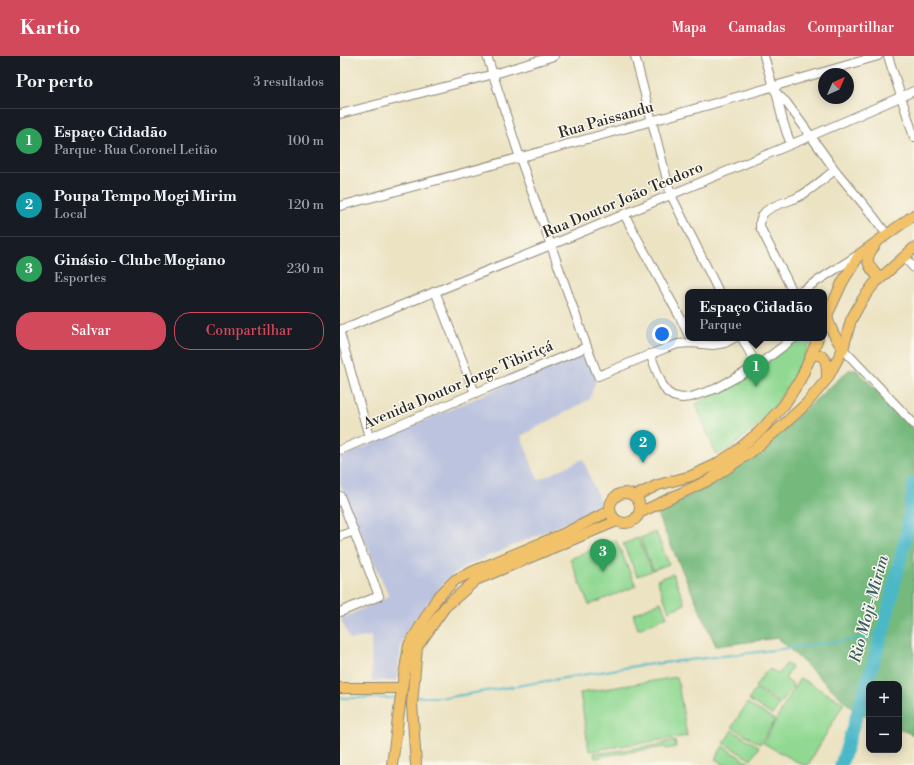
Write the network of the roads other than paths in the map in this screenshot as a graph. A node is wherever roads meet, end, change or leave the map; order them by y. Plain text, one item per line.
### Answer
1 (487, 56) edge
2 (554, 56) edge
3 (635, 56) edge
4 (764, 56) edge
5 (878, 56) edge
6 (888, 56) edge
7 (494, 74) junction
8 (775, 91) junction
9 (914, 91) edge
10 (900, 96) junction
11 (340, 114) edge
12 (652, 121) junction
13 (811, 136) junction
14 (914, 137) edge
15 (791, 144) junction
16 (520, 158) junction
17 (835, 170) junction
18 (671, 194) junction
19 (340, 206) edge
20 (624, 214) junction
21 (914, 215) edge
22 (887, 235) junction
23 (914, 244) edge
24 (551, 245) junction
25 (914, 248) edge
26 (860, 254) junction
27 (904, 257) junction
28 (914, 268) edge
29 (880, 279) junction
30 (718, 289) edge
31 (792, 289) edge
32 (805, 289) edge
33 (435, 291) junction
34 (827, 313) edge
35 (827, 322) edge
36 (685, 328) edge
37 (340, 330) edge
38 (340, 333) edge
39 (690, 341) edge
40 (728, 341) edge
41 (744, 341) edge
42 (790, 341) edge
43 (817, 341) edge
44 (587, 347) junction
45 (842, 349) junction
46 (650, 354) junction
47 (811, 356) junction
48 (756, 366) junction
49 (827, 379) junction
50 (474, 393) junction
51 (914, 424) edge
52 (369, 437) junction
53 (340, 450) edge
54 (340, 496) edge
55 (635, 496) junction
56 (610, 511) junction
57 (639, 514) junction
58 (617, 521) junction
59 (354, 530) junction
60 (340, 536) edge
61 (340, 612) edge
62 (340, 688) edge
63 (401, 696) junction
64 (392, 765) edge
65 (416, 765) edge

1 - 7 street
2 - 7 street
3 - 12 street
4 - 8 street
5 - 8 street, Rua Paissandu
6 - 10 street
7 - 11 street
7 - 16 street
8 - 12 street, Rua Paissandu
8 - 13 street
8 - 15 street
9 - 10 street, Rua Doutor João Teodoro
10 - 13 street, Rua Doutor João Teodoro
10 - 14 street
12 - 16 street, Rua Paissandu
12 - 18 street
13 - 15 street, Rua Doutor João Teodoro
13 - 17 street
15 - 18 street, Rua Doutor João Teodoro
16 - 19 street, Rua Paissandu
16 - 24 street
17 - 22 street
17 - 31 street
18 - 20 street, Rua Doutor João Teodoro
18 - 30 street
20 - 24 street, Rua Doutor João Teodoro
20 - 36 street
21 - 22 main road
22 - 26 main road
22 - 29 main road
23 - 27 main road
24 - 33 street, Rua Doutor João Teodoro
24 - 44 street
25 - 27 main road
26 - 32 street
26 - 34 main road
27 - 28 street
27 - 29 main road
29 - 45 main road
33 - 37 street, Rua Doutor João Teodoro
33 - 50 street
35 - 45 main road
38 - 52 street
39 - 40 street
39 - 46 street
41 - 48 street
42 - 48 street
43 - 47 main road
44 - 46 street
44 - 50 street, Avenida Doutor Jorge Tibiriçá
45 - 49 main road
45 - 51 street
46 - 48 street
47 - 49 main road
47 - 55 main road
49 - 57 main road
50 - 52 street, Avenida Doutor Jorge Tibiriçá
52 - 53 street, Avenida Doutor Jorge Tibiriçá
54 - 59 street
55 - 56 main road
55 - 57 main road
56 - 58 main road
56 - 63 main road
57 - 58 main road
58 - 65 main road
59 - 60 street
59 - 61 street
62 - 63 main road
63 - 64 main road

